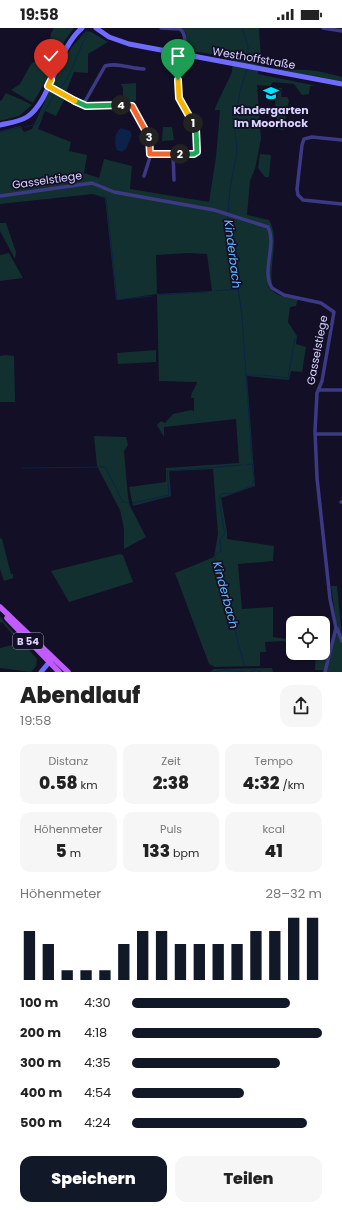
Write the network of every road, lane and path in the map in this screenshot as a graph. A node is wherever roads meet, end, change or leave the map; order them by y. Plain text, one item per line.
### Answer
1 (82, 28) edge
2 (96, 28) edge
3 (161, 28) edge
4 (323, 28) edge
5 (342, 31) edge
6 (182, 55) junction
7 (144, 69) dead end
8 (342, 84) edge
9 (48, 86) junction
10 (83, 105) junction
11 (0, 125) edge
12 (342, 140) edge
13 (150, 154) junction
14 (173, 154) junction
15 (144, 176) dead end
16 (174, 180) dead end
17 (0, 196) edge
18 (342, 204) edge
19 (319, 390) junction
20 (342, 390) edge
21 (315, 434) junction
22 (342, 434) edge
23 (0, 607) edge
24 (0, 612) edge
25 (336, 625) junction
26 (342, 641) edge
27 (51, 660) junction
28 (41, 672) edge
29 (60, 672) edge
30 (68, 672) edge
31 (325, 672) edge

1 - 9 street
2 - 6 street, Westhoffstraße
3 - 6 street
4 - 5 street
6 - 8 street, Westhoffstraße
6 - 14 street
7 - 10 street
9 - 10 street
9 - 11 street
10 - 13 street
12 - 18 street
13 - 14 street
13 - 15 street
14 - 16 street
17 - 19 street, Gasselstiege
19 - 20 street
19 - 21 street, Gasselstiege
21 - 22 street
21 - 25 street, Gasselstiege
23 - 27 main road, B 54
24 - 27 main road, B 54
25 - 26 street
25 - 31 street, Gasselstiege
27 - 28 street
27 - 29 main road, B 54
27 - 30 main road, B 54

